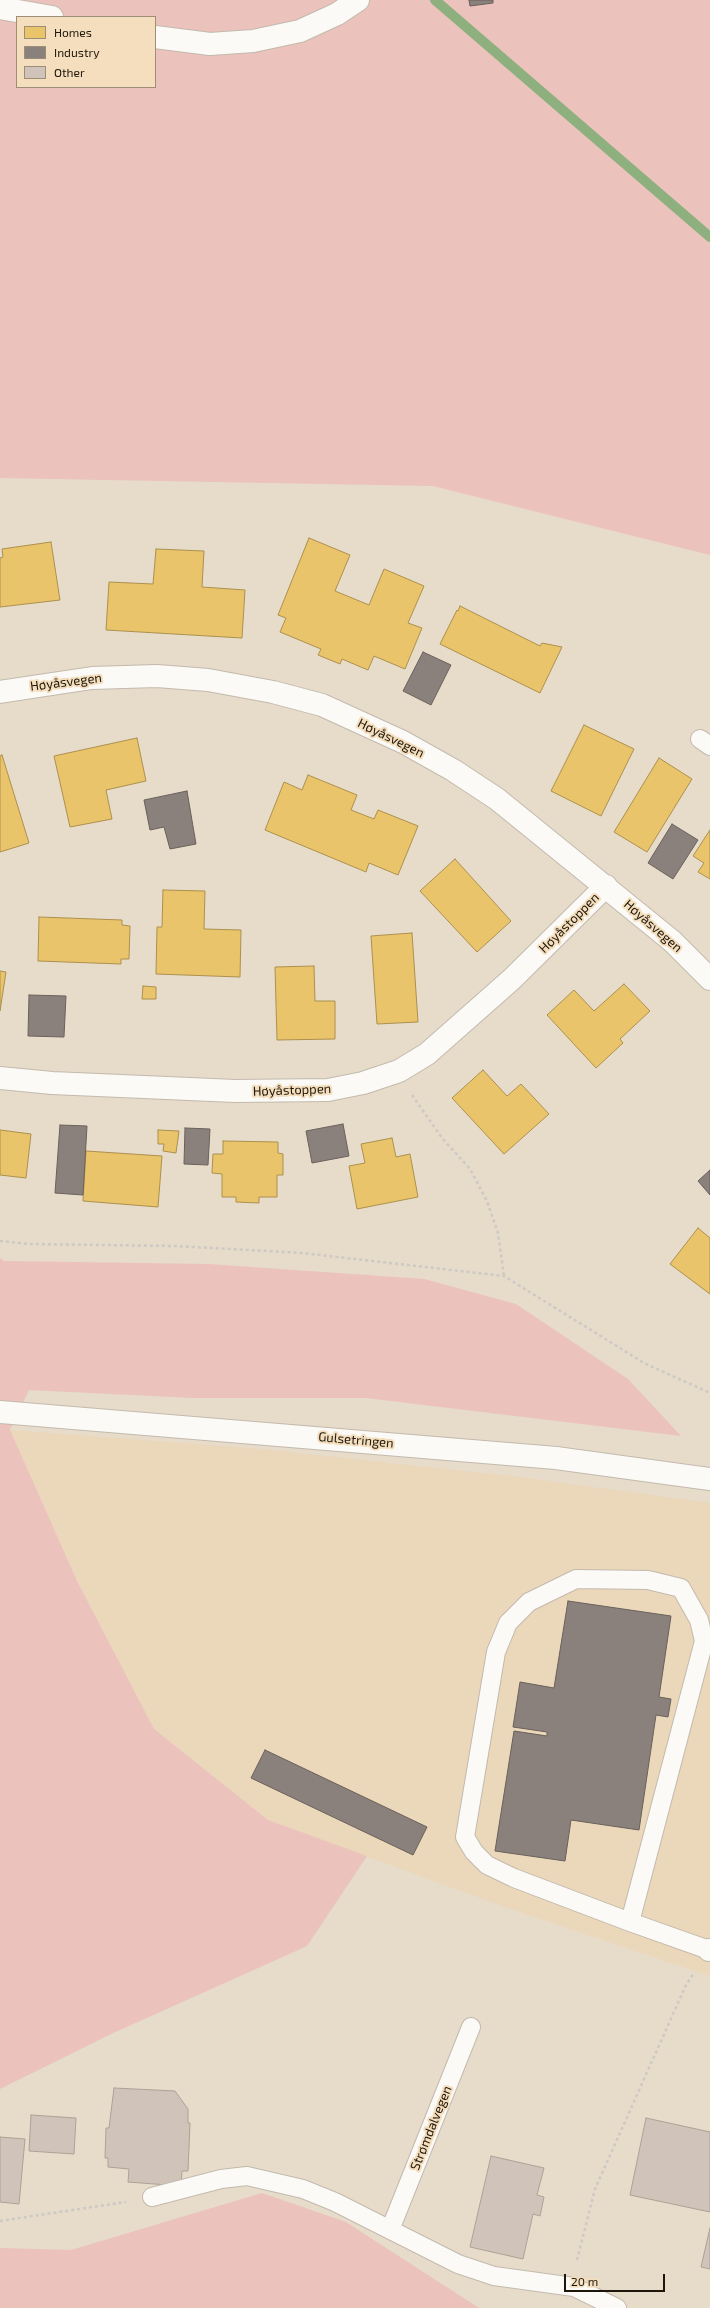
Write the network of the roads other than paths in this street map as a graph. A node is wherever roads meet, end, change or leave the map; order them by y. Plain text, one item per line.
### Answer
1 (358, 0) edge
2 (0, 8) edge
3 (46, 16) edge
4 (156, 37) edge
5 (0, 692) edge
6 (606, 886) junction
7 (710, 979) edge
8 (0, 1078) edge
9 (0, 1412) edge
10 (710, 1479) edge
11 (630, 1922) junction
12 (710, 1950) edge
13 (471, 2027) dead end
14 (152, 2197) road end
15 (390, 2230) junction
16 (617, 2308) edge

1 - 4 street
2 - 3 street
5 - 6 street, Høyåsvegen
6 - 7 street, Høyåsvegen
6 - 8 street, Høyåstoppen
9 - 10 street, Gulsetringen
11 - 11 lane
11 - 12 lane
13 - 15 lane, Strømdalvegen
14 - 15 lane
15 - 16 lane

